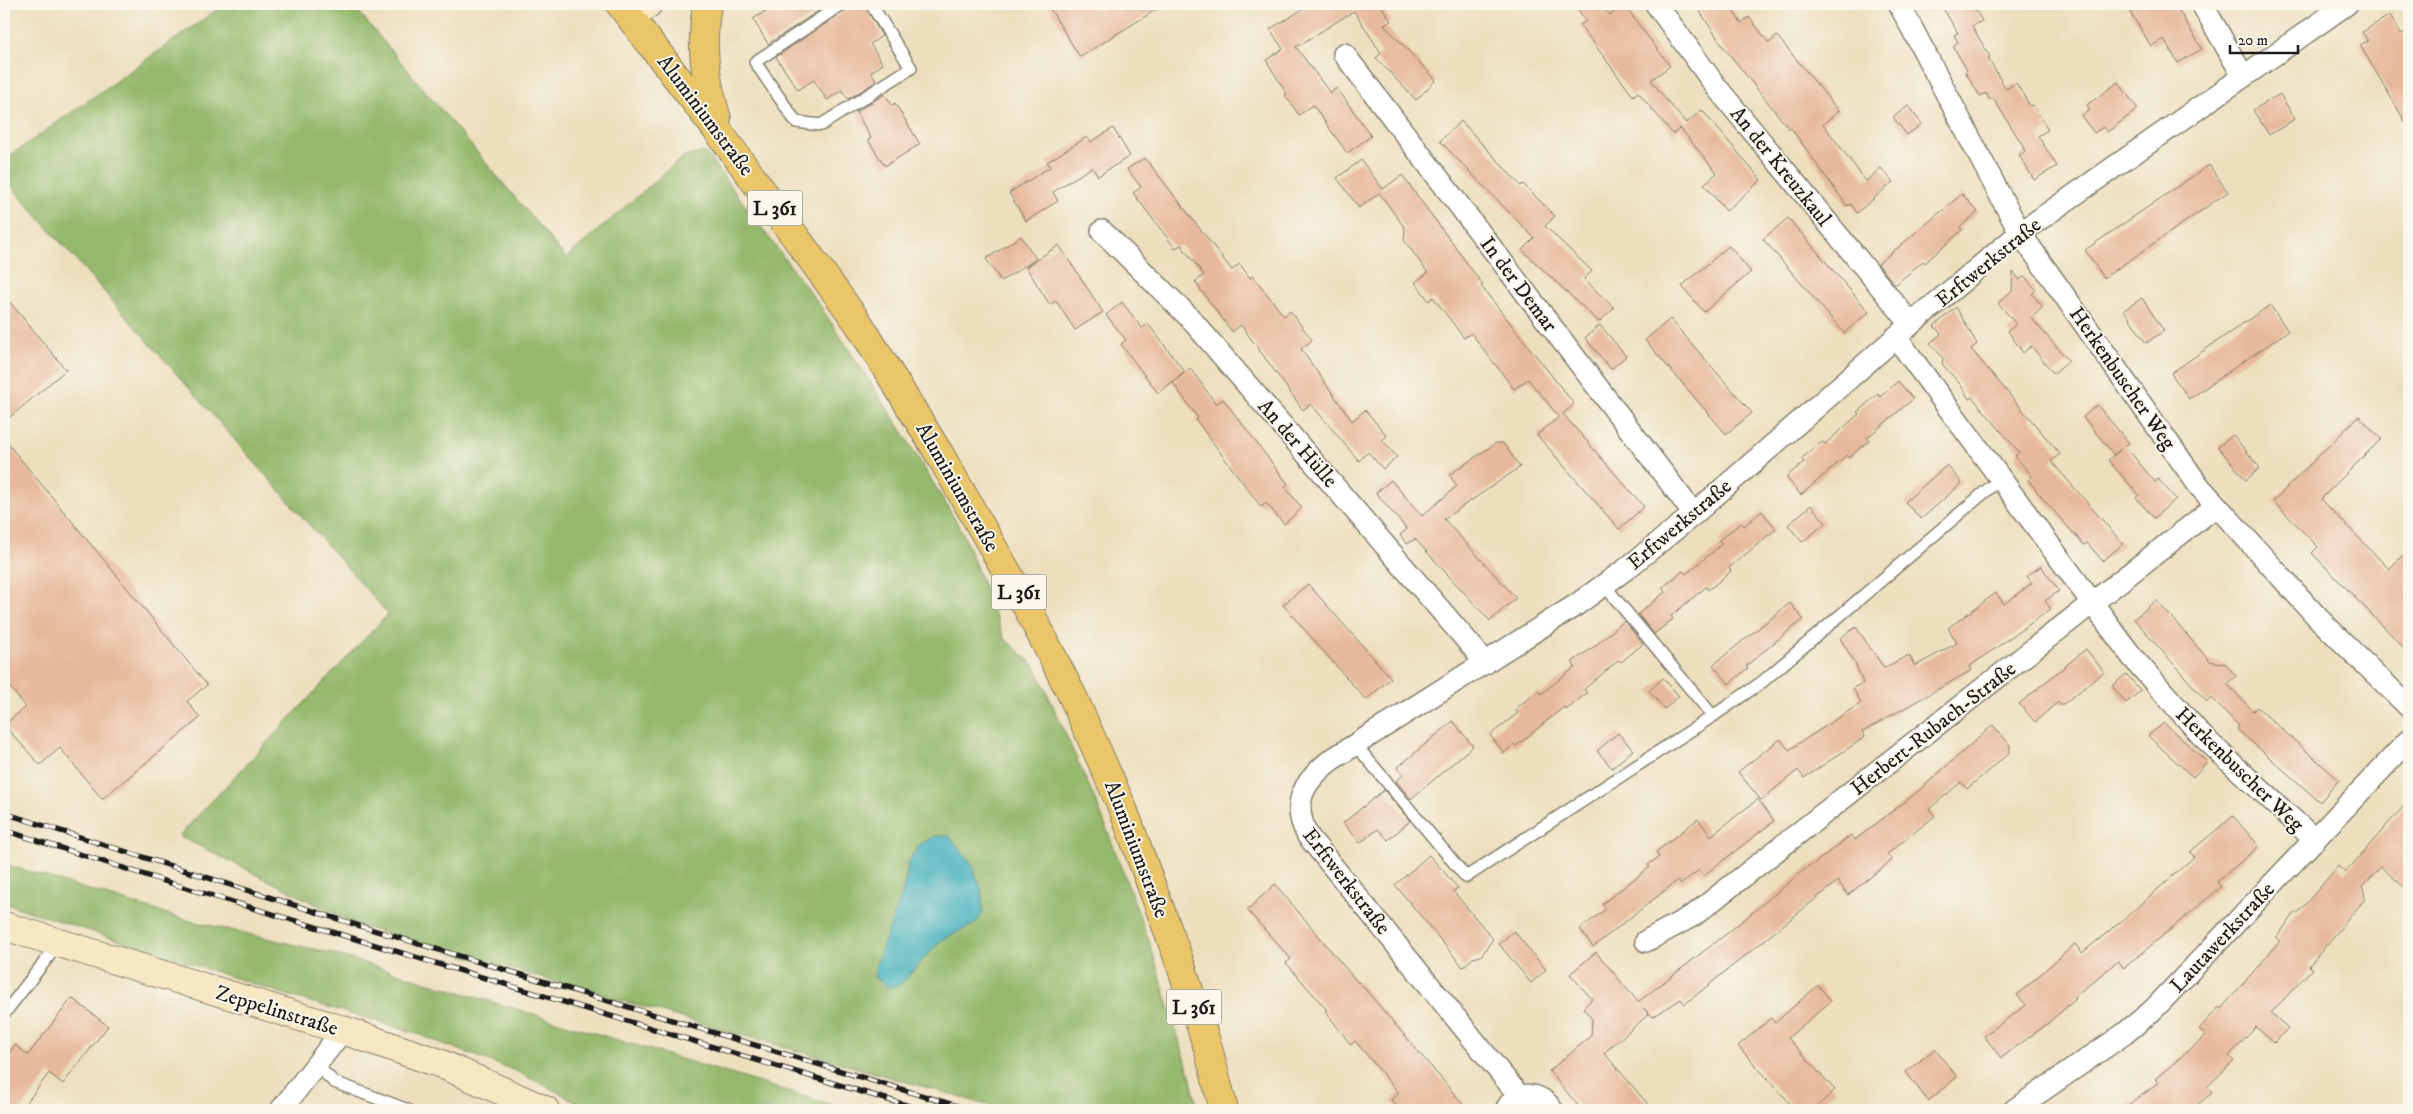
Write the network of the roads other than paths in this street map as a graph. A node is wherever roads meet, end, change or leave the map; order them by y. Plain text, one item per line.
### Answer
1 (707, 4) edge
2 (842, 4) edge
3 (871, 4) edge
4 (1656, 4) edge
5 (1899, 4) edge
6 (2202, 4) edge
7 (2347, 4) edge
8 (633, 8) edge
9 (1344, 54) dead end
10 (2243, 76) junction
11 (721, 135) junction
12 (1102, 231) dead end
13 (2020, 233) junction
14 (1904, 330) junction
15 (2000, 479) junction
16 (2216, 506) junction
17 (1694, 514) junction
18 (1604, 585) junction
19 (2091, 604) junction
20 (1486, 662) junction
21 (2409, 707) edge
22 (1713, 716) junction
23 (2409, 740) edge
24 (1355, 744) junction
25 (2315, 840) junction
26 (4, 926) edge
27 (1646, 941) dead end
28 (59, 943) junction
29 (4, 1014) edge
30 (343, 1030) junction
31 (316, 1065) junction
32 (1222, 1100) edge
33 (1513, 1103) edge
34 (281, 1110) edge
35 (408, 1110) edge
36 (545, 1110) edge
37 (1552, 1110) edge
38 (2014, 1110) edge

1 - 11 main road
2 - 3 lane
4 - 14 street, An der Kreuzkaul
5 - 13 street, Herkenbuscher Weg
6 - 10 street
7 - 10 street, Erftwerkstraße
8 - 11 main road, Aluminiumstraße / L 361
9 - 17 street, In der Demar
10 - 13 street, Erftwerkstraße
11 - 32 main road, Aluminiumstraße / L 361
12 - 20 street, An der Hülle
13 - 14 street, Erftwerkstraße
13 - 16 street, Herkenbuscher Weg
14 - 15 street, Herkenbuscher Weg
14 - 17 street, Erftwerkstraße
15 - 19 street, Herkenbuscher Weg
15 - 22 lane
16 - 19 street, Herbert-Rubach-Straße
16 - 21 street, Herkenbuscher Weg
17 - 18 street, Erftwerkstraße
18 - 20 street, Erftwerkstraße
18 - 22 lane
19 - 25 street, Herkenbuscher Weg
19 - 27 street, Herbert-Rubach-Straße
20 - 24 street, Erftwerkstraße
22 - 24 lane
23 - 25 street, Lautawerkstraße
24 - 33 street, Erftwerkstraße
25 - 38 street, Lautawerkstraße
26 - 28 street, Zeppelinstraße
28 - 29 lane
28 - 30 street, Zeppelinstraße
30 - 31 street
30 - 36 street, Zeppelinstraße
31 - 34 street
31 - 35 lane
33 - 37 street, Erftwerkstraße

